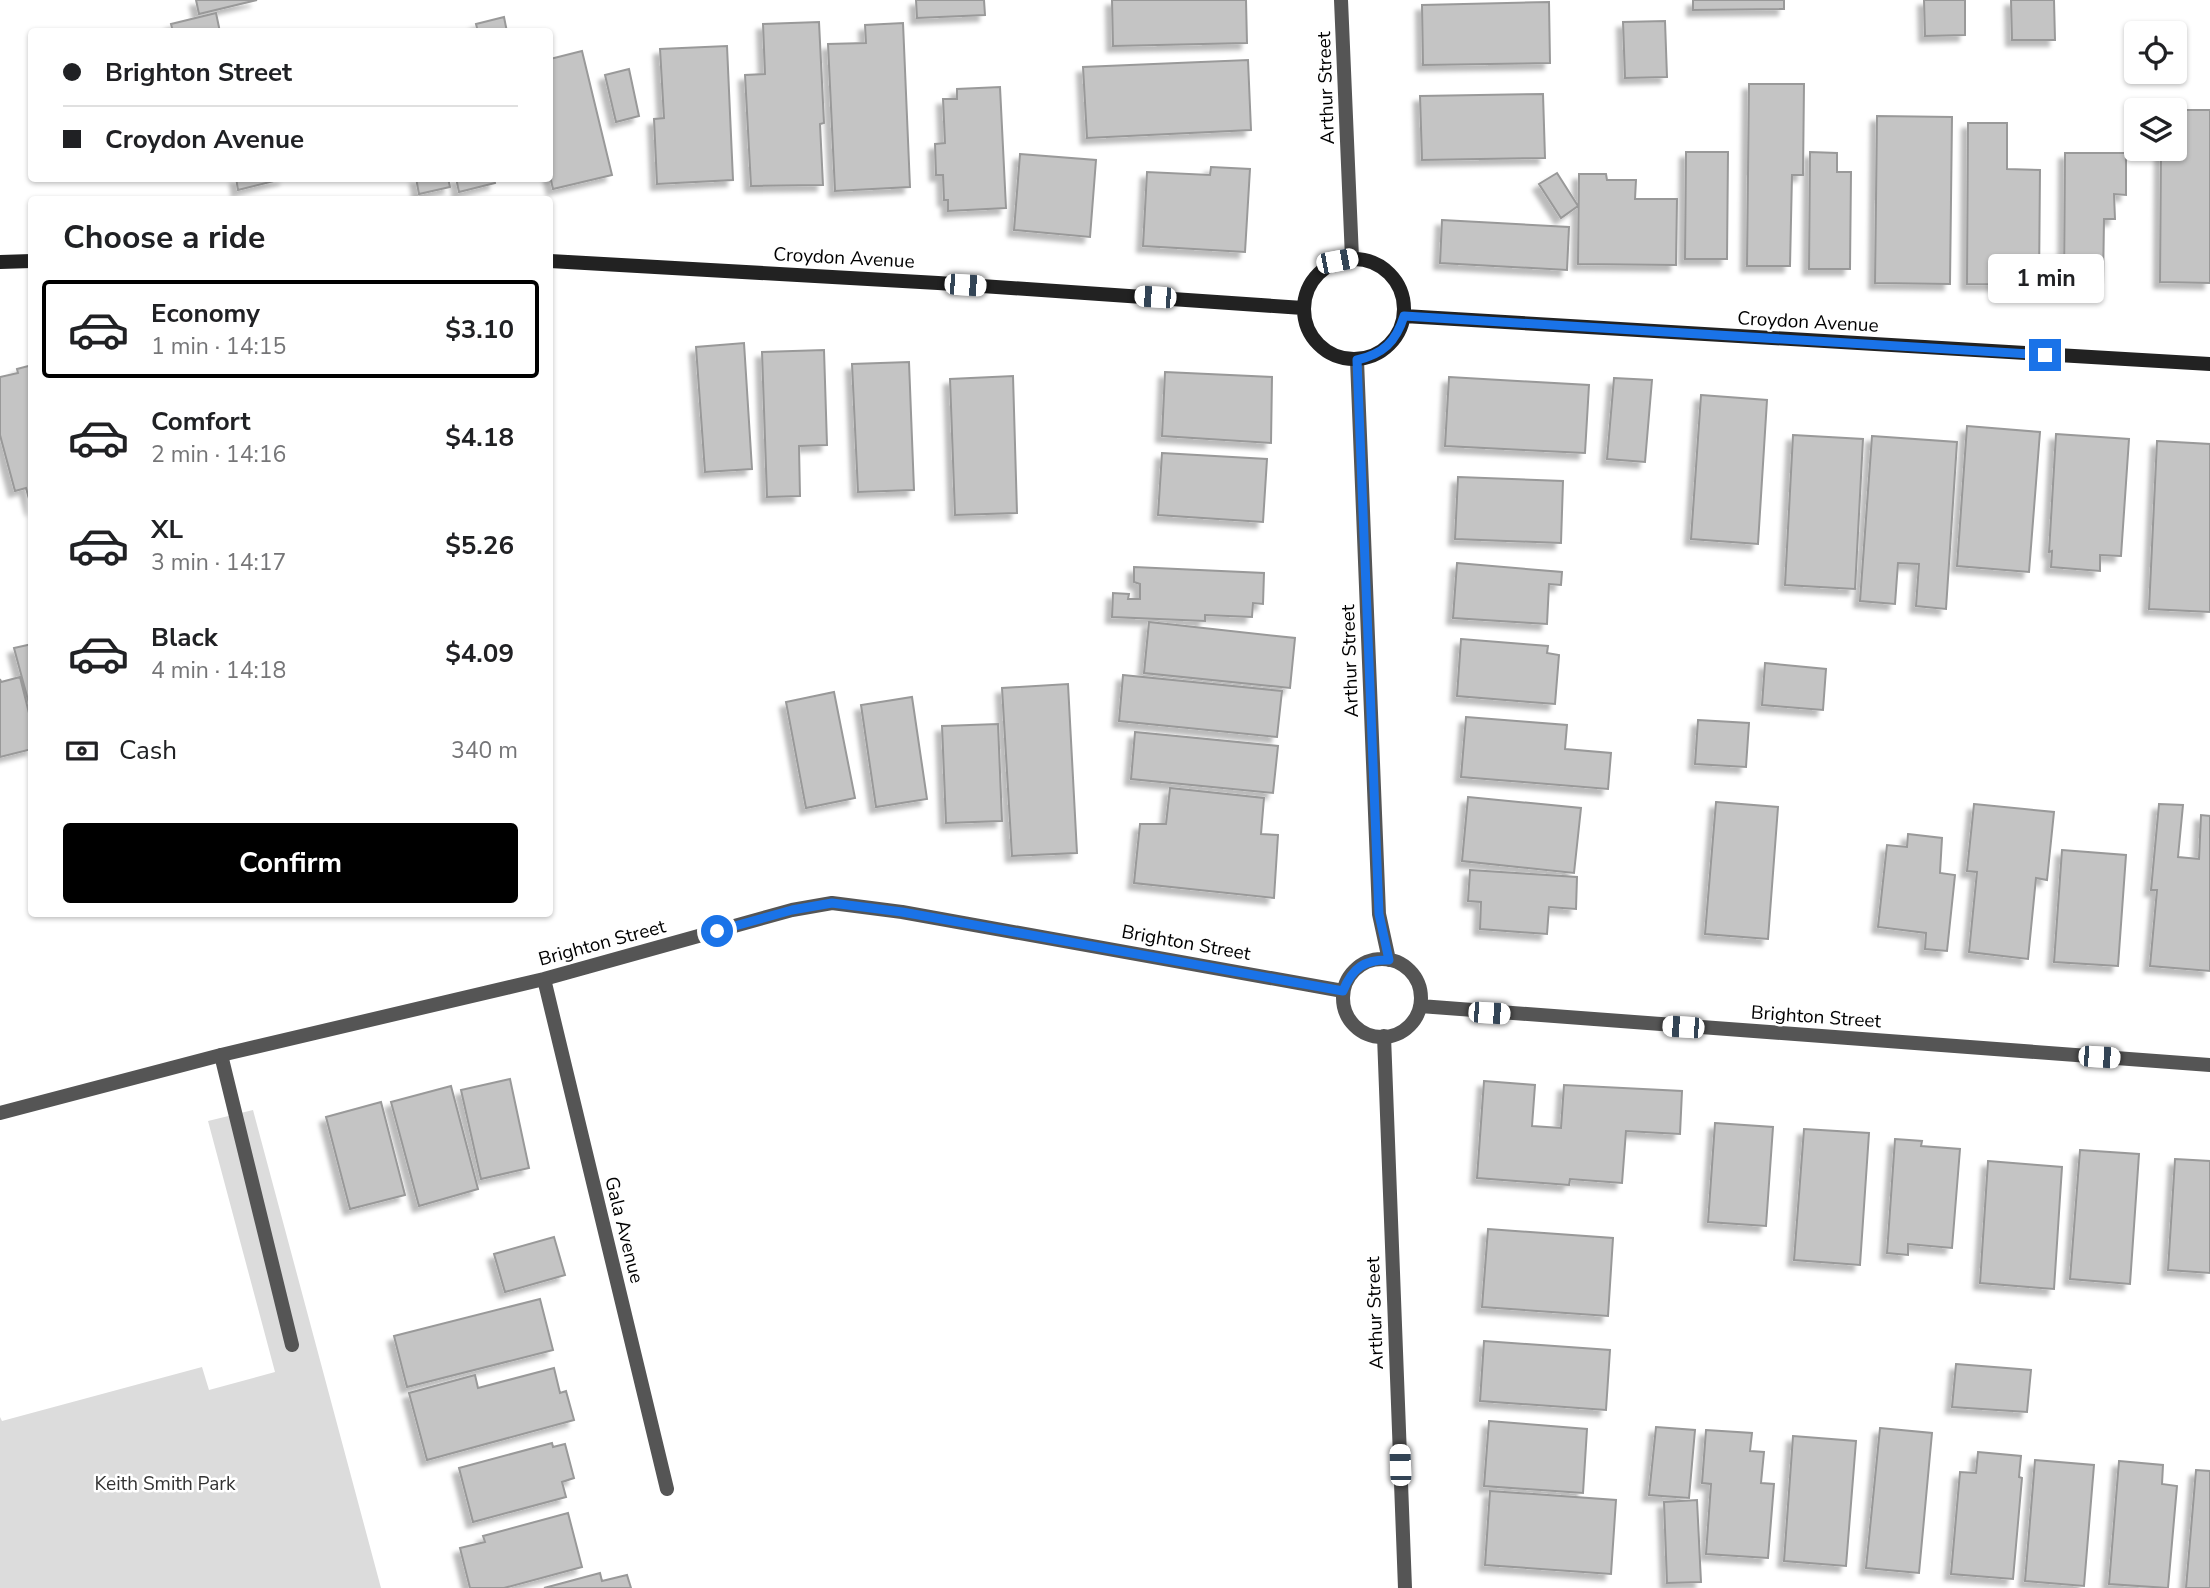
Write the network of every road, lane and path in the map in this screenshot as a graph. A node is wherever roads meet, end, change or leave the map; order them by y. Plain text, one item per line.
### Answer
1 (1341, 0) edge
2 (1352, 258) junction
3 (28, 261) edge
4 (553, 261) edge
5 (0, 262) edge
6 (1303, 308) junction
7 (1404, 316) junction
8 (1357, 360) junction
9 (2210, 365) edge
10 (1389, 960) junction
11 (544, 979) junction
12 (1343, 991) junction
13 (1420, 1006) junction
14 (1384, 1036) junction
15 (220, 1055) junction
16 (2210, 1065) edge
17 (0, 1113) edge
18 (292, 1345) dead end
19 (667, 1489) dead end
20 (1405, 1588) edge

1 - 2 street, Arthur Street
2 - 6 street
2 - 7 street
3 - 5 street
4 - 6 street, Croydon Avenue
6 - 8 street
7 - 8 street
7 - 9 street, Croydon Avenue
8 - 10 street, Arthur Street
10 - 12 street
10 - 13 street
11 - 12 street, Brighton Street
11 - 15 street, Brighton Street
11 - 19 street, Gala Avenue
12 - 14 street
13 - 14 street
13 - 16 street, Brighton Street
14 - 20 street, Arthur Street
15 - 17 street, Brighton Street
15 - 18 street

